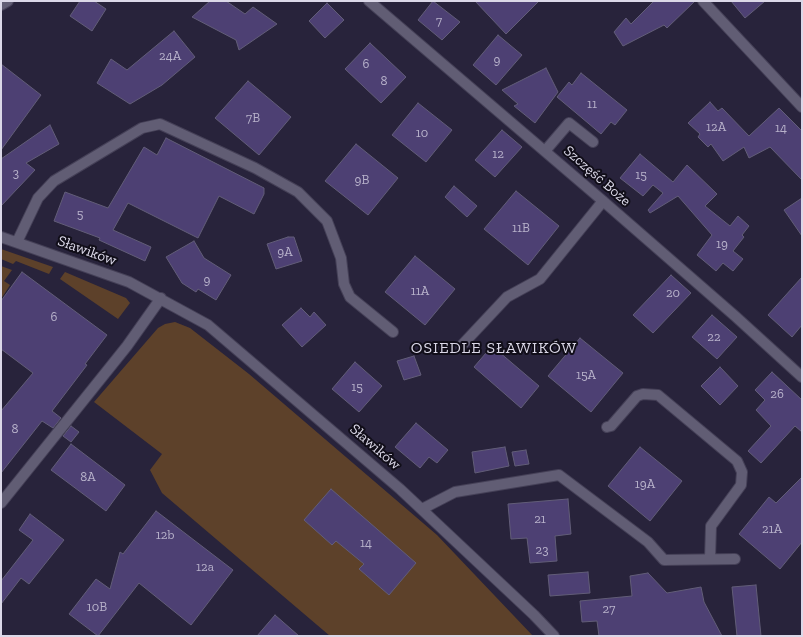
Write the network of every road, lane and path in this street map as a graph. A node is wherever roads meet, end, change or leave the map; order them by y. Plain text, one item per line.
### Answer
1 (369, 1) edge
2 (703, 1) edge
3 (802, 107) edge
4 (593, 142) dead end
5 (545, 151) junction
6 (603, 201) junction
7 (1, 237) edge
8 (17, 242) junction
9 (161, 298) junction
10 (393, 332) dead end
11 (462, 345) dead end
12 (802, 377) edge
13 (607, 427) dead end
14 (1, 503) edge
15 (422, 508) junction
16 (710, 559) junction
17 (735, 559) dead end
18 (554, 636) edge

1 - 5 street, Szczęść Boże
2 - 3 street
4 - 5 street
5 - 6 street, Szczęść Boże
6 - 11 street
6 - 12 street, Szczęść Boże
7 - 8 street, Sławików
8 - 9 street, Sławików
8 - 10 street
9 - 14 street
9 - 15 street, Sławików
13 - 16 street
15 - 16 street
15 - 18 street, Sławików
16 - 17 street

